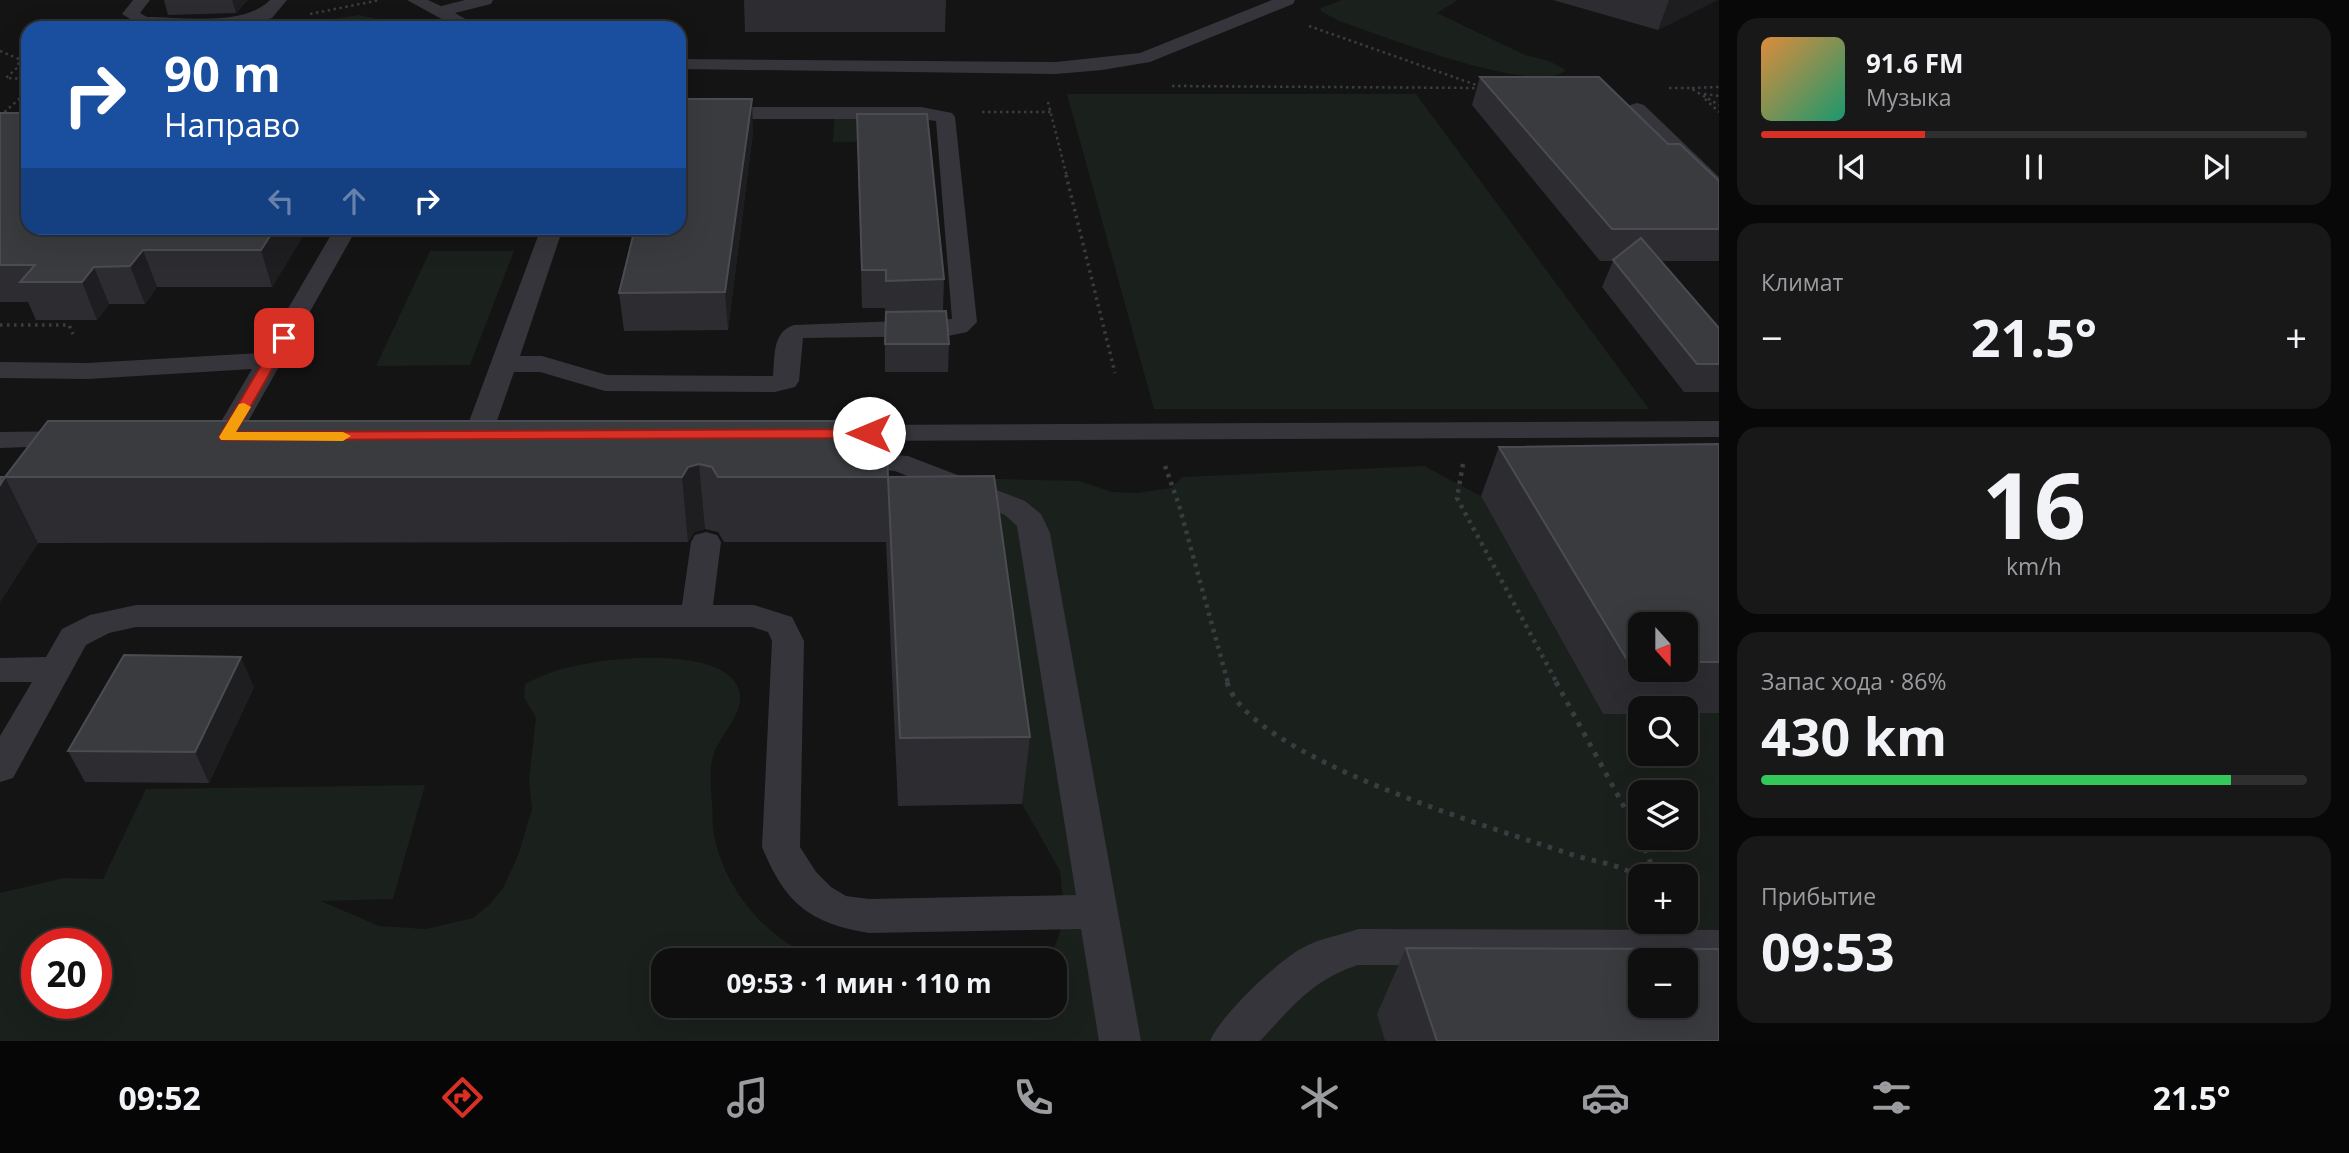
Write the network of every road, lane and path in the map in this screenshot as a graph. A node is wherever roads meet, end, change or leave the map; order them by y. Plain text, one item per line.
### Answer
1 (142, 0) edge
2 (279, 0) edge
3 (380, 0) edge
4 (415, 0) edge
5 (485, 0) edge
6 (1233, 0) edge
7 (1287, 0) edge
8 (1265, 10) junction
9 (439, 12) junction
10 (299, 16) dead end
11 (140, 21) edge
12 (244, 21) edge
13 (458, 21) edge
14 (0, 51) edge
15 (686, 64) edge
16 (1032, 68) junction
17 (21, 79) edge
18 (1169, 86) dead end
19 (1719, 87) edge
20 (1663, 88) dead end
21 (1690, 88) junction
22 (1699, 94) junction
23 (1719, 96) edge
24 (21, 98) edge
25 (1719, 105) edge
26 (1637, 109) dead end
27 (981, 112) dead end
28 (1051, 112) junction
29 (1719, 112) edge
30 (686, 113) edge
31 (0, 116) edge
32 (1719, 189) edge
33 (342, 235) edge
34 (550, 235) edge
35 (271, 360) junction
36 (504, 364) junction
37 (0, 370) edge
38 (1115, 373) dead end
39 (1719, 429) edge
40 (1444, 430) junction
41 (1610, 430) junction
42 (1153, 432) junction
43 (450, 436) edge
44 (106, 438) edge
45 (0, 440) edge
46 (250, 448) edge
47 (1631, 453) edge
48 (706, 542) dead end
49 (696, 616) junction
50 (56, 669) junction
51 (0, 670) edge
52 (0, 768) edge
53 (1628, 815) edge
54 (1628, 870) edge
55 (1098, 912) junction
56 (1719, 948) edge
57 (1120, 1041) edge
58 (1231, 1041) edge

1 - 11 lane
2 - 12 lane
3 - 10 path
4 - 9 lane
5 - 9 lane
6 - 8 lane
7 - 8 lane
8 - 16 lane
8 - 18 path
9 - 13 lane
14 - 17 path
15 - 16 lane
16 - 28 path
19 - 21 path
20 - 21 path
21 - 22 path
22 - 23 path
22 - 25 path
22 - 29 path
24 - 31 path
26 - 32 lane
27 - 28 path
28 - 38 path
30 - 36 lane
33 - 35 lane
34 - 36 lane
35 - 37 lane
35 - 46 lane
36 - 43 lane
39 - 41 lane
40 - 41 lane
40 - 42 lane
40 - 53 path
41 - 47 lane
42 - 54 path
42 - 55 lane
44 - 45 lane
48 - 49 lane
49 - 50 lane
49 - 55 lane
50 - 51 lane
50 - 52 lane
55 - 57 lane
56 - 58 lane

